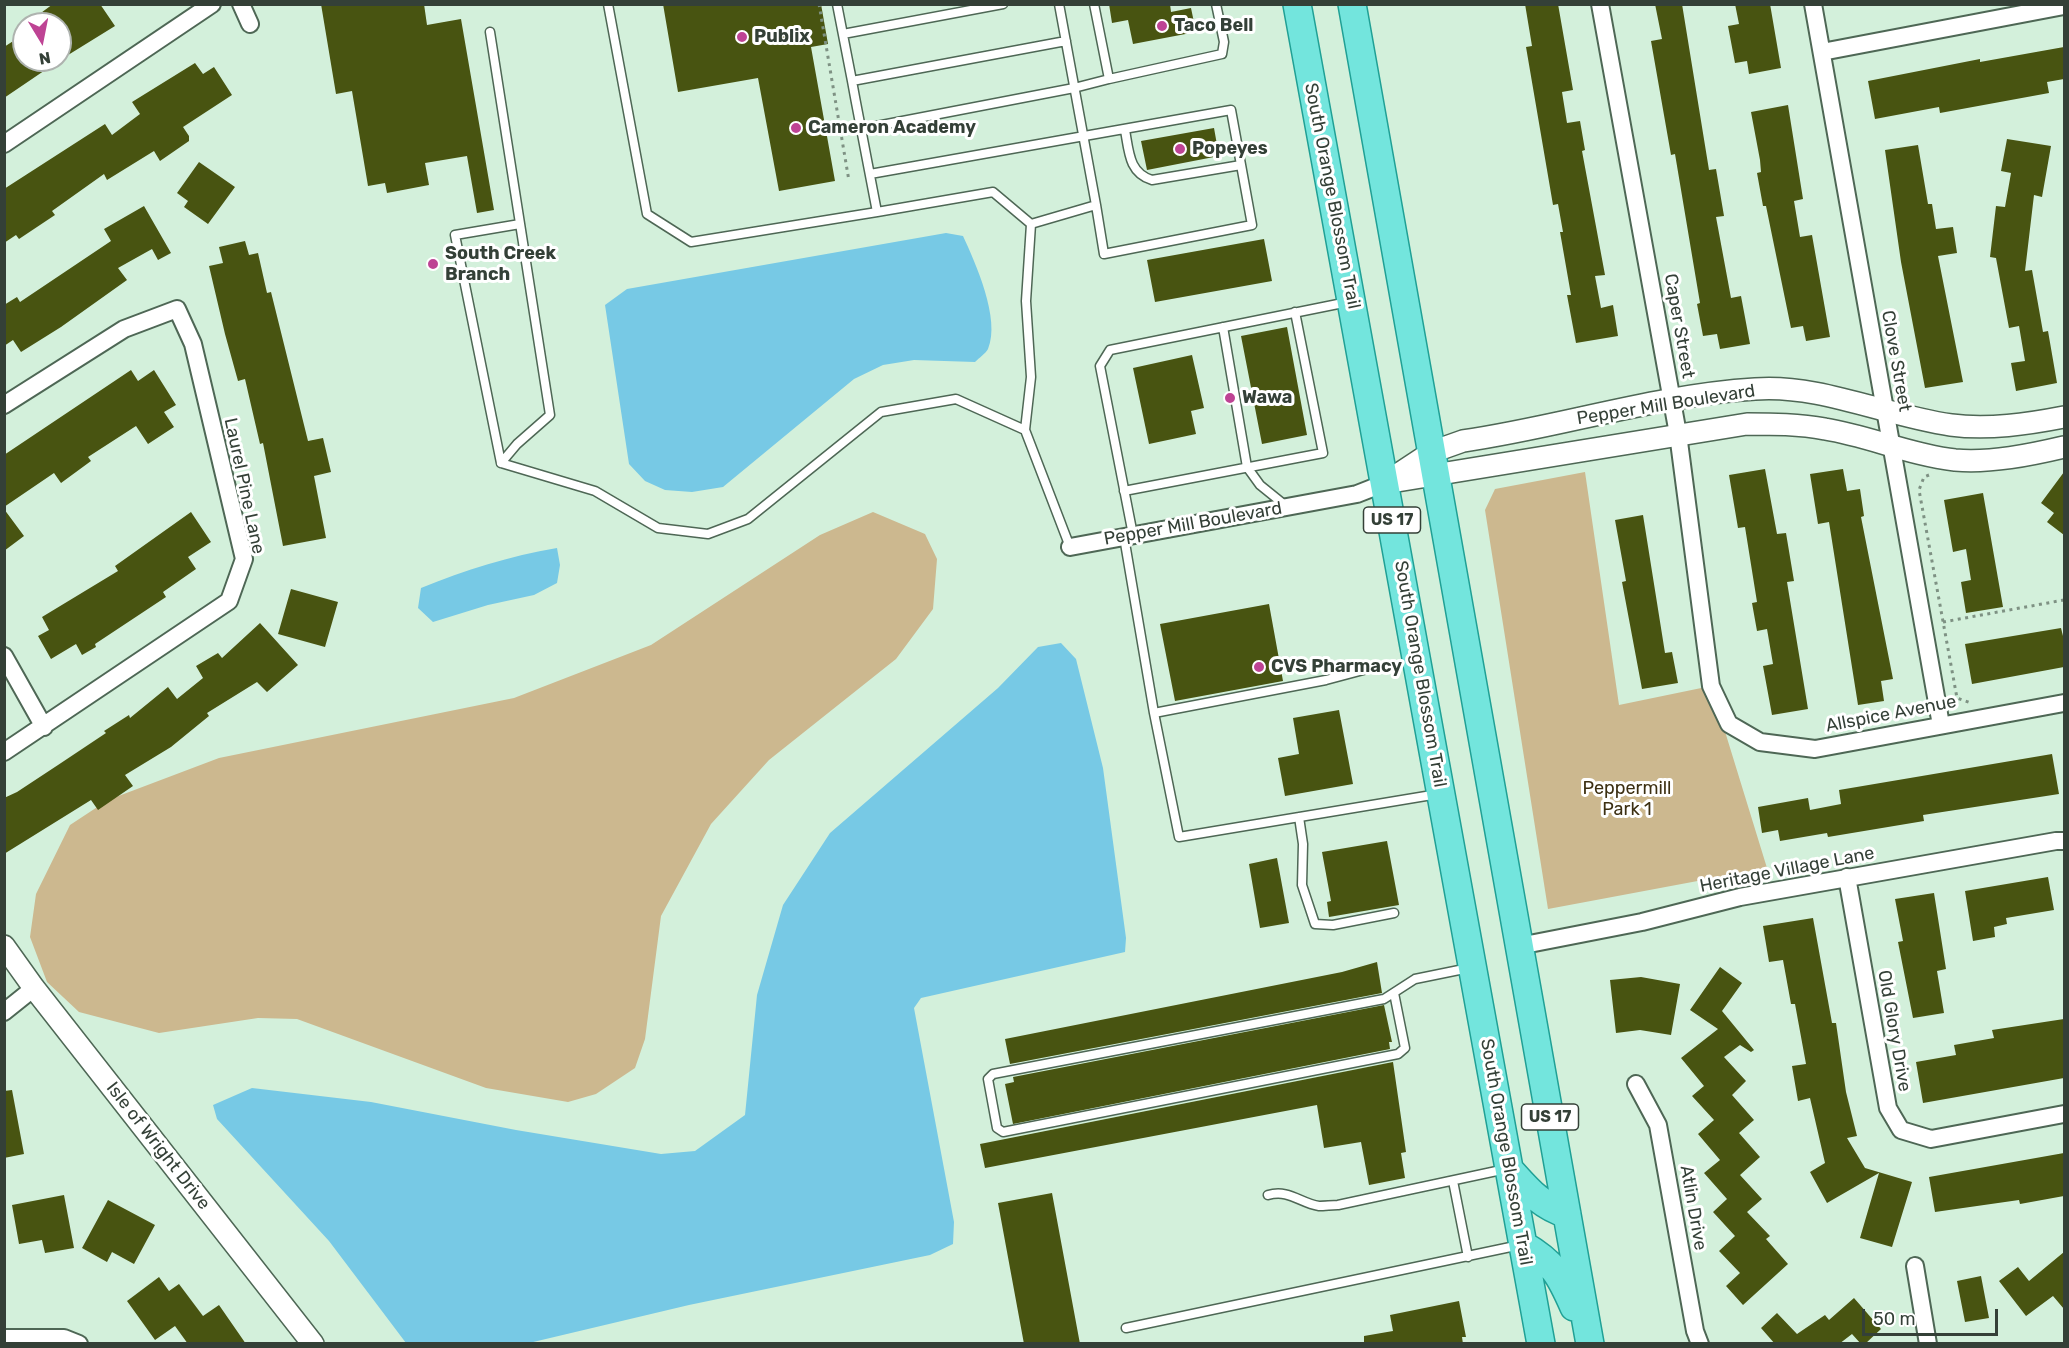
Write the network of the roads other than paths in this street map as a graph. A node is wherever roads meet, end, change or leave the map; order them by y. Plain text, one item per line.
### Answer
1 (212, 4) edge
2 (241, 4) edge
3 (608, 4) edge
4 (837, 4) edge
5 (1003, 4) edge
6 (1059, 4) edge
7 (1094, 4) edge
8 (1216, 4) edge
9 (1297, 4) edge
10 (1352, 4) edge
11 (1600, 4) edge
12 (1813, 4) edge
13 (2064, 6) edge
14 (250, 24) dead end
15 (490, 32) dead end
16 (843, 34) junction
17 (1066, 41) junction
18 (1822, 52) junction
19 (1109, 79) junction
20 (852, 81) junction
21 (1074, 88) junction
22 (861, 129) junction
23 (1125, 130) junction
24 (1084, 138) junction
25 (4, 144) edge
26 (1241, 165) junction
27 (870, 174) junction
28 (1096, 205) junction
29 (877, 212) junction
30 (520, 224) junction
31 (1031, 224) junction
32 (1351, 301) junction
33 (1295, 312) junction
34 (1223, 327) junction
35 (1673, 401) junction
36 (4, 405) edge
37 (1884, 410) junction
38 (2064, 417) edge
39 (1025, 430) junction
40 (1678, 434) junction
41 (2064, 447) edge
42 (1894, 448) junction
43 (501, 463) junction
44 (1434, 464) junction
45 (1247, 467) junction
46 (1385, 483) junction
47 (1124, 490) junction
48 (1287, 507) junction
49 (1128, 536) junction
50 (1071, 547) joint
51 (4, 656) edge
52 (1371, 668) dead end
53 (2064, 703) edge
54 (1154, 714) junction
55 (1729, 724) joint
56 (1941, 725) junction
57 (44, 727) junction
58 (4, 752) edge
59 (1441, 794) junction
60 (1299, 817) junction
61 (2064, 841) edge
62 (1847, 877) junction
63 (1394, 913) dead end
64 (4, 946) edge
65 (1519, 946) junction
66 (1473, 967) junction
67 (34, 988) junction
68 (1395, 993) junction
69 (4, 1012) edge
70 (1636, 1084) dead end
71 (2064, 1114) edge
72 (1509, 1169) junction
73 (1453, 1181) junction
74 (1268, 1195) dead end
75 (1567, 1214) junction
76 (1523, 1245) junction
77 (1468, 1257) junction
78 (1915, 1266) dead end
79 (1126, 1328) dead end
80 (4, 1338) edge
81 (1590, 1343) edge
82 (79, 1344) edge
83 (313, 1344) edge
84 (1541, 1344) edge
85 (1700, 1344) edge
86 (1928, 1344) edge

1 - 25 street
2 - 14 street
3 - 29 lane
4 - 16 lane
5 - 16 lane
6 - 17 lane
7 - 19 lane
8 - 19 lane
9 - 32 main road, South Orange Blossom Trail / US 17
10 - 44 main road, US 17
11 - 35 street, Caper Street
12 - 18 street, Clove Street
13 - 18 street
15 - 30 lane
16 - 20 lane
17 - 20 lane
17 - 21 lane
18 - 37 street, Clove Street
19 - 21 lane
20 - 22 lane
21 - 22 lane
21 - 24 lane
22 - 27 lane
23 - 24 lane
23 - 26 lane
23 - 26 lane
24 - 27 lane
24 - 28 lane
26 - 28 lane
27 - 29 lane
28 - 31 lane
29 - 31 lane
30 - 43 lane
30 - 43 lane
31 - 39 lane
32 - 33 lane
32 - 46 main road, South Orange Blossom Trail / US 17
33 - 34 lane
33 - 45 lane
34 - 45 lane
34 - 47 lane
35 - 37 street, Pepper Mill Boulevard
35 - 40 street, Caper Street
35 - 44 street, Pepper Mill Boulevard
36 - 57 street, Laurel Pine Lane
37 - 38 street, Pepper Mill Boulevard
37 - 42 street, Clove Street
39 - 43 lane
39 - 50 lane
40 - 42 street, Pepper Mill Boulevard
40 - 44 street, Pepper Mill Boulevard
40 - 55 street, Caper Street
41 - 42 street, Pepper Mill Boulevard
42 - 56 street, Clove Street
44 - 46 street, Pepper Mill Boulevard
44 - 65 main road, US 17
45 - 47 lane
45 - 48 lane
46 - 48 street, Pepper Mill Boulevard
46 - 59 main road, South Orange Blossom Trail / US 17
47 - 49 lane
48 - 49 street, Pepper Mill Boulevard
49 - 50 street, Pepper Mill Boulevard
49 - 54 lane
51 - 57 street
52 - 54 lane
53 - 56 street, Allspice Avenue
54 - 60 lane
55 - 56 street, Allspice Avenue
57 - 58 street, Laurel Pine Lane
59 - 60 lane
59 - 66 main road, South Orange Blossom Trail / US 17
60 - 63 lane
61 - 62 street, Heritage Village Lane
62 - 65 street, Heritage Village Lane
62 - 71 street, Old Glory Drive
64 - 67 street, Isle of Wright Drive
65 - 75 main road, US 17
66 - 68 lane
66 - 72 main road, South Orange Blossom Trail / US 17
67 - 69 street
67 - 83 street, Isle of Wright Drive
68 - 68 lane
70 - 85 street, Atlin Drive
72 - 73 lane
72 - 75 main road
72 - 76 main road, South Orange Blossom Trail / US 17
73 - 74 lane
73 - 77 lane
75 - 81 main road, US 17
76 - 77 lane
76 - 81 main road
76 - 84 main road, South Orange Blossom Trail / US 17
77 - 79 lane
78 - 86 street
80 - 82 street

